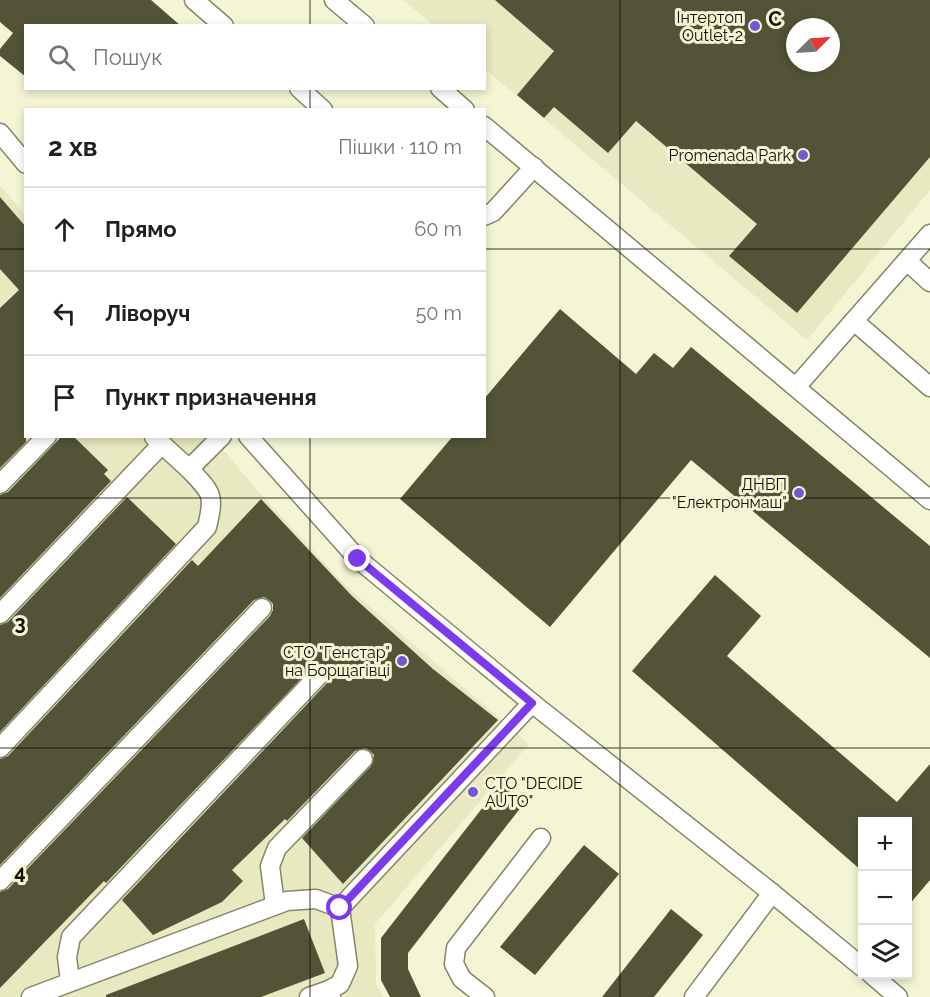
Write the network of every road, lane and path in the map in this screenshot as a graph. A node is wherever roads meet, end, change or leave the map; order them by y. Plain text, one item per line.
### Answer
1 (194, 0) edge
2 (334, 0) edge
3 (222, 24) edge
4 (363, 24) edge
5 (301, 90) edge
6 (442, 90) edge
7 (322, 108) edge
8 (463, 108) edge
9 (486, 128) edge
10 (0, 133) edge
11 (24, 162) edge
12 (534, 167) junction
13 (486, 215) edge
14 (930, 234) edge
15 (907, 261) junction
16 (930, 282) edge
17 (854, 321) junction
18 (796, 387) junction
19 (930, 387) edge
20 (45, 438) edge
21 (220, 438) edge
22 (250, 438) edge
23 (158, 440) edge
24 (189, 469) junction
25 (0, 484) edge
26 (930, 500) edge
27 (262, 608) dead end
28 (0, 614) edge
29 (320, 675) dead end
30 (532, 703) junction
31 (0, 748) edge
32 (363, 759) dead end
33 (541, 838) dead end
34 (0, 881) edge
35 (772, 893) junction
36 (275, 905) junction
37 (340, 908) junction
38 (858, 965) edge
39 (876, 979) edge
40 (70, 981) junction
41 (330, 993) edge
42 (31, 997) edge
43 (309, 997) edge
44 (485, 997) edge
45 (694, 997) edge
46 (898, 997) edge

1 - 3 lane
2 - 4 lane
5 - 7 lane
6 - 8 lane
9 - 12 lane
10 - 11 lane
12 - 13 lane
12 - 18 lane
14 - 15 lane
15 - 16 lane
15 - 17 lane
17 - 18 lane
17 - 19 lane
18 - 26 lane
20 - 25 lane
21 - 24 lane
22 - 30 lane
23 - 24 lane
23 - 28 lane
24 - 31 lane
27 - 34 lane
29 - 40 lane
30 - 35 lane
30 - 37 lane
32 - 36 lane
33 - 44 lane
35 - 38 lane
35 - 45 lane
36 - 37 lane
36 - 40 lane
37 - 41 lane
39 - 46 lane
40 - 42 lane
41 - 43 lane

